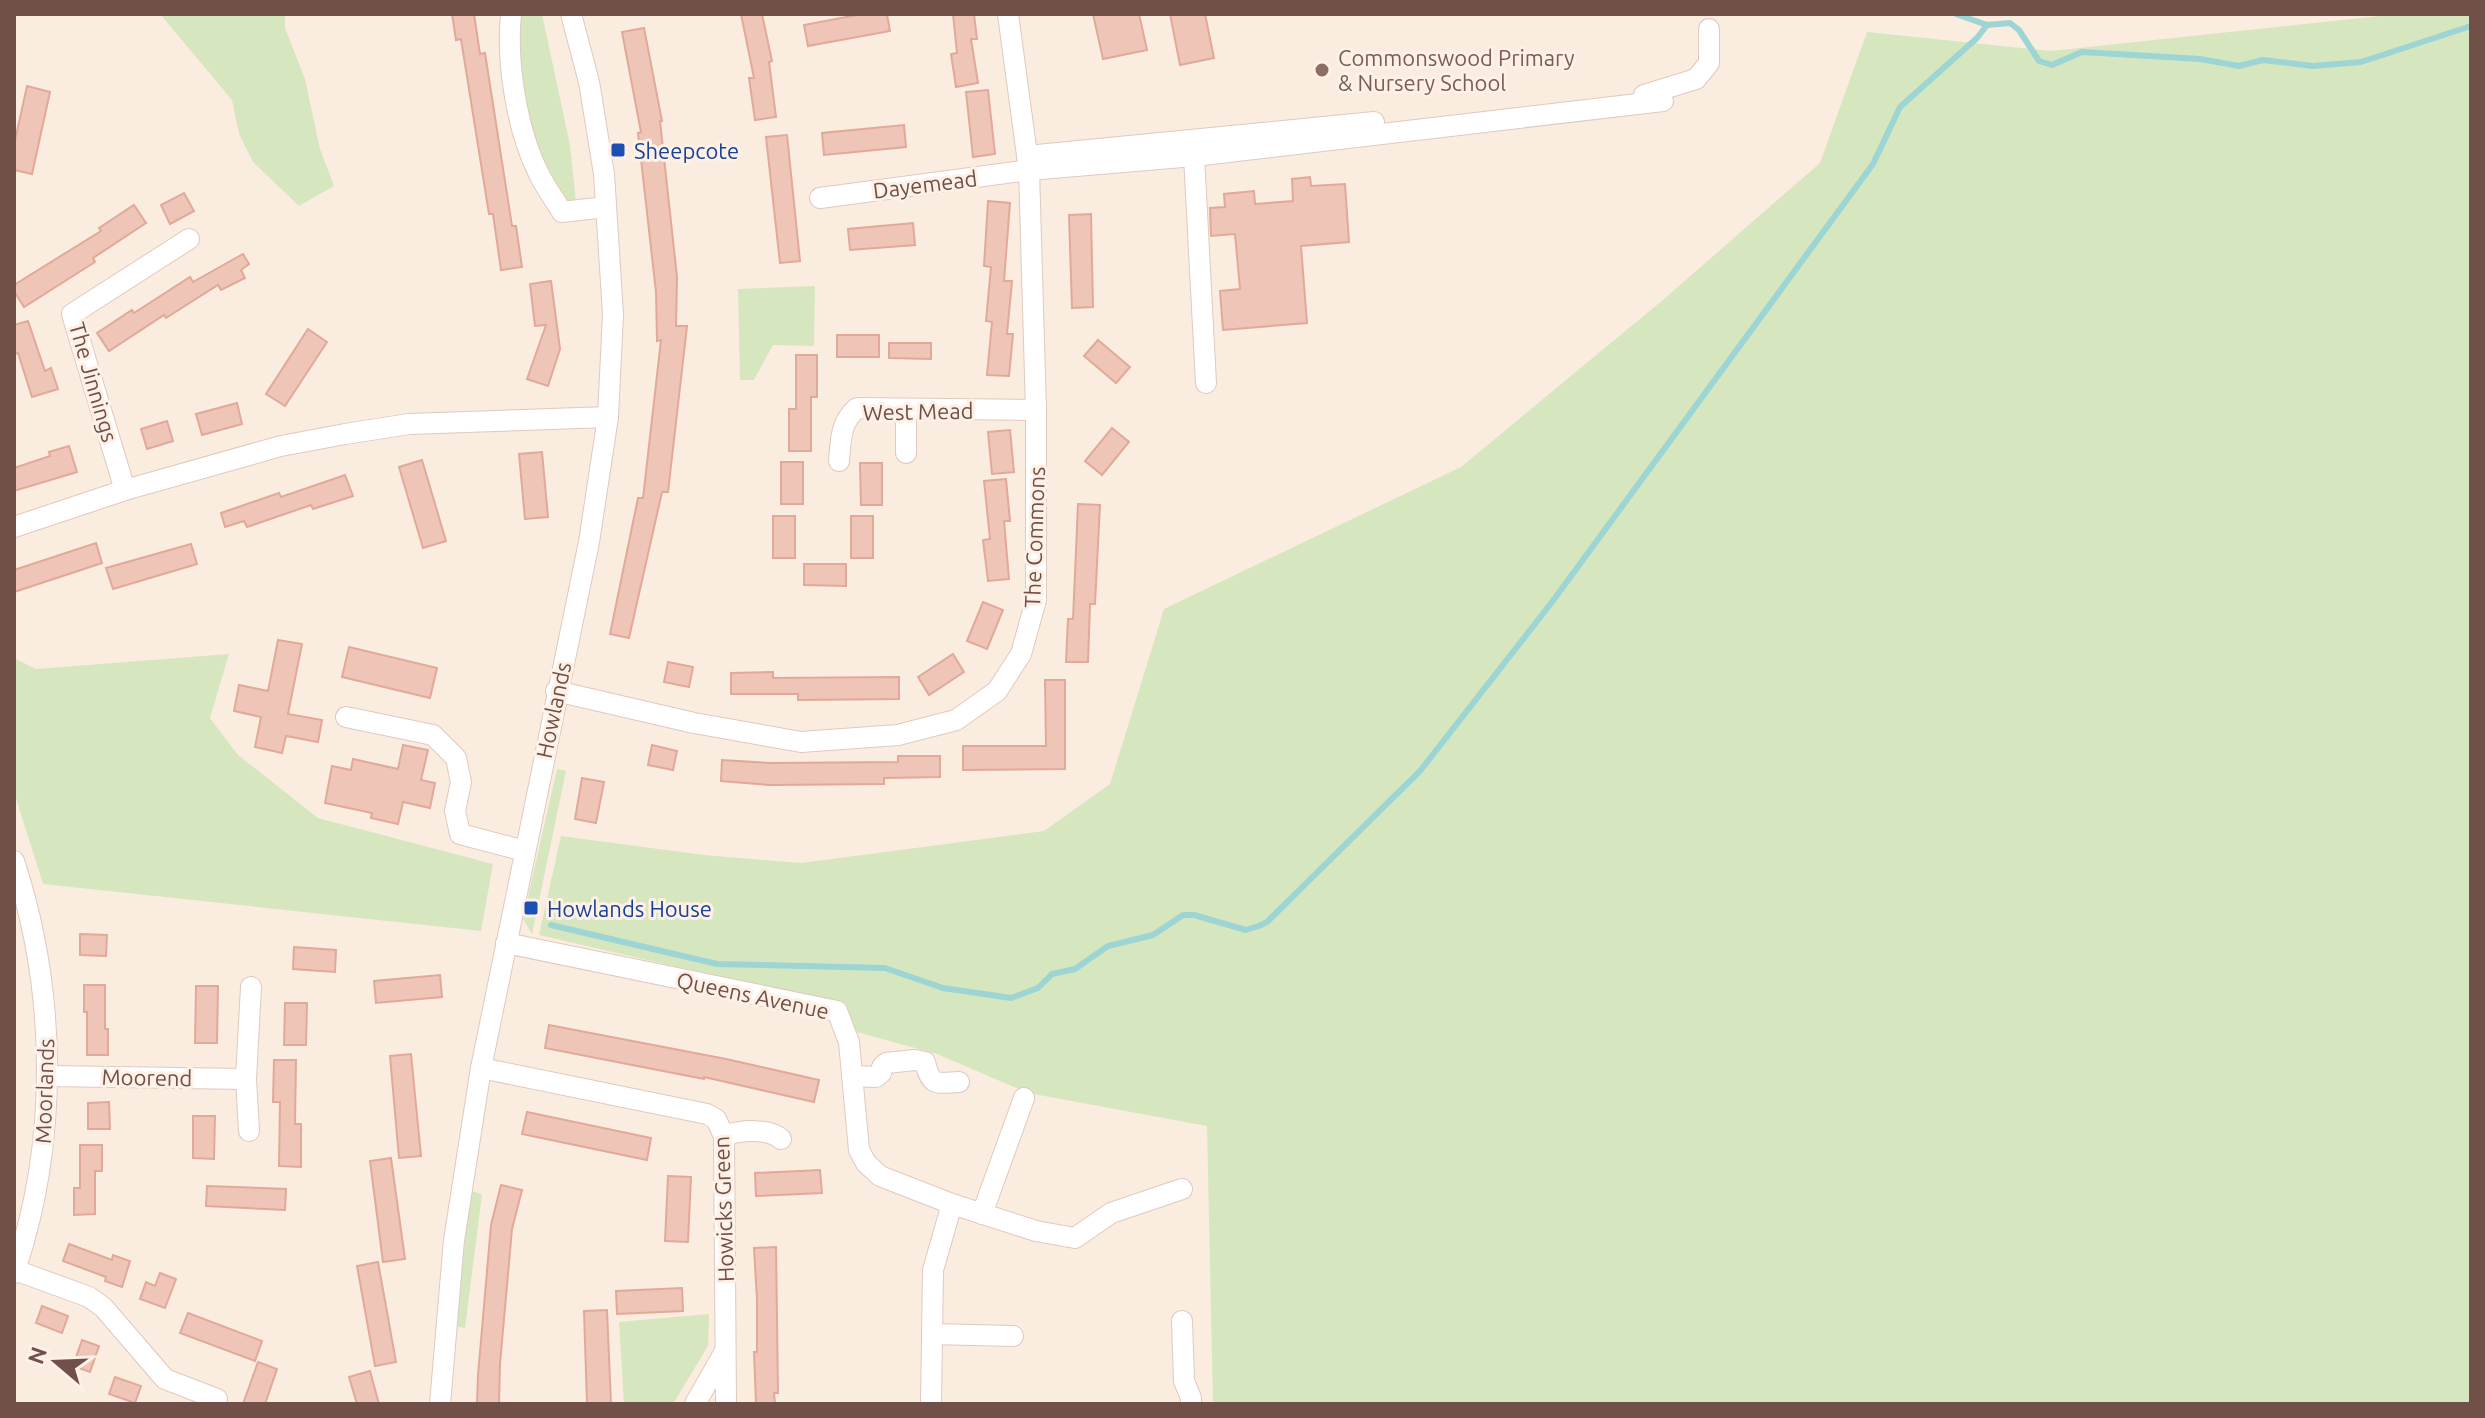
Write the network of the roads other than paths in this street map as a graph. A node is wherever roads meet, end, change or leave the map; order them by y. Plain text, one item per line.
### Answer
1 (511, 14) edge
2 (571, 14) edge
3 (1008, 14) edge
4 (1709, 29) dead end
5 (1663, 101) dead end
6 (1194, 156) junction
7 (1028, 163) junction
8 (820, 198) dead end
9 (606, 207) junction
10 (189, 239) dead end
11 (1206, 383) dead end
12 (906, 409) junction
13 (1036, 410) junction
14 (608, 417) junction
15 (906, 453) dead end
16 (839, 461) dead end
17 (125, 490) junction
18 (14, 527) edge
19 (556, 691) junction
20 (346, 717) dead end
21 (525, 851) junction
22 (14, 861) edge
23 (506, 943) junction
24 (251, 987) dead end
25 (481, 1068) junction
26 (48, 1076) junction
27 (852, 1076) junction
28 (246, 1079) junction
29 (959, 1082) dead end
30 (1024, 1098) dead end
31 (249, 1131) dead end
32 (724, 1136) junction
33 (781, 1139) dead end
34 (1182, 1189) dead end
35 (952, 1204) junction
36 (982, 1214) junction
37 (15, 1271) edge
38 (1182, 1321) dead end
39 (932, 1334) junction
40 (1013, 1336) dead end
41 (726, 1349) junction
42 (217, 1399) dead end
43 (440, 1404) edge
44 (695, 1404) edge
45 (726, 1404) edge
46 (931, 1404) edge
47 (1191, 1404) edge

1 - 9 street
2 - 9 street, Howlands
3 - 7 street, The Commons
4 - 7 street
5 - 6 street
6 - 7 street
6 - 11 street
7 - 8 street, Dayemead
7 - 13 street, The Commons
9 - 14 street, Howlands
10 - 17 street, The Jinnings
12 - 13 street, West Mead
12 - 15 street
12 - 16 street, West Mead
13 - 19 street, The Commons
14 - 17 street
14 - 19 street, Howlands
17 - 18 street
19 - 21 street, Howlands
20 - 21 street
21 - 23 street, Howlands
22 - 26 street, Moorlands
23 - 25 street, Howlands
23 - 27 street, Queens Avenue
24 - 28 street
25 - 32 street, Howicks Green
25 - 43 street, Howlands
26 - 28 street, Moorend
26 - 37 street, Moorlands
27 - 29 street
27 - 35 street, Queens Avenue
28 - 31 street
30 - 36 street
32 - 33 street
32 - 41 street, Howicks Green
34 - 36 street
35 - 36 street
35 - 39 street
37 - 42 street
38 - 47 street
39 - 40 street
39 - 46 street
41 - 44 street, Howicks Green
41 - 45 street, Howicks Green

